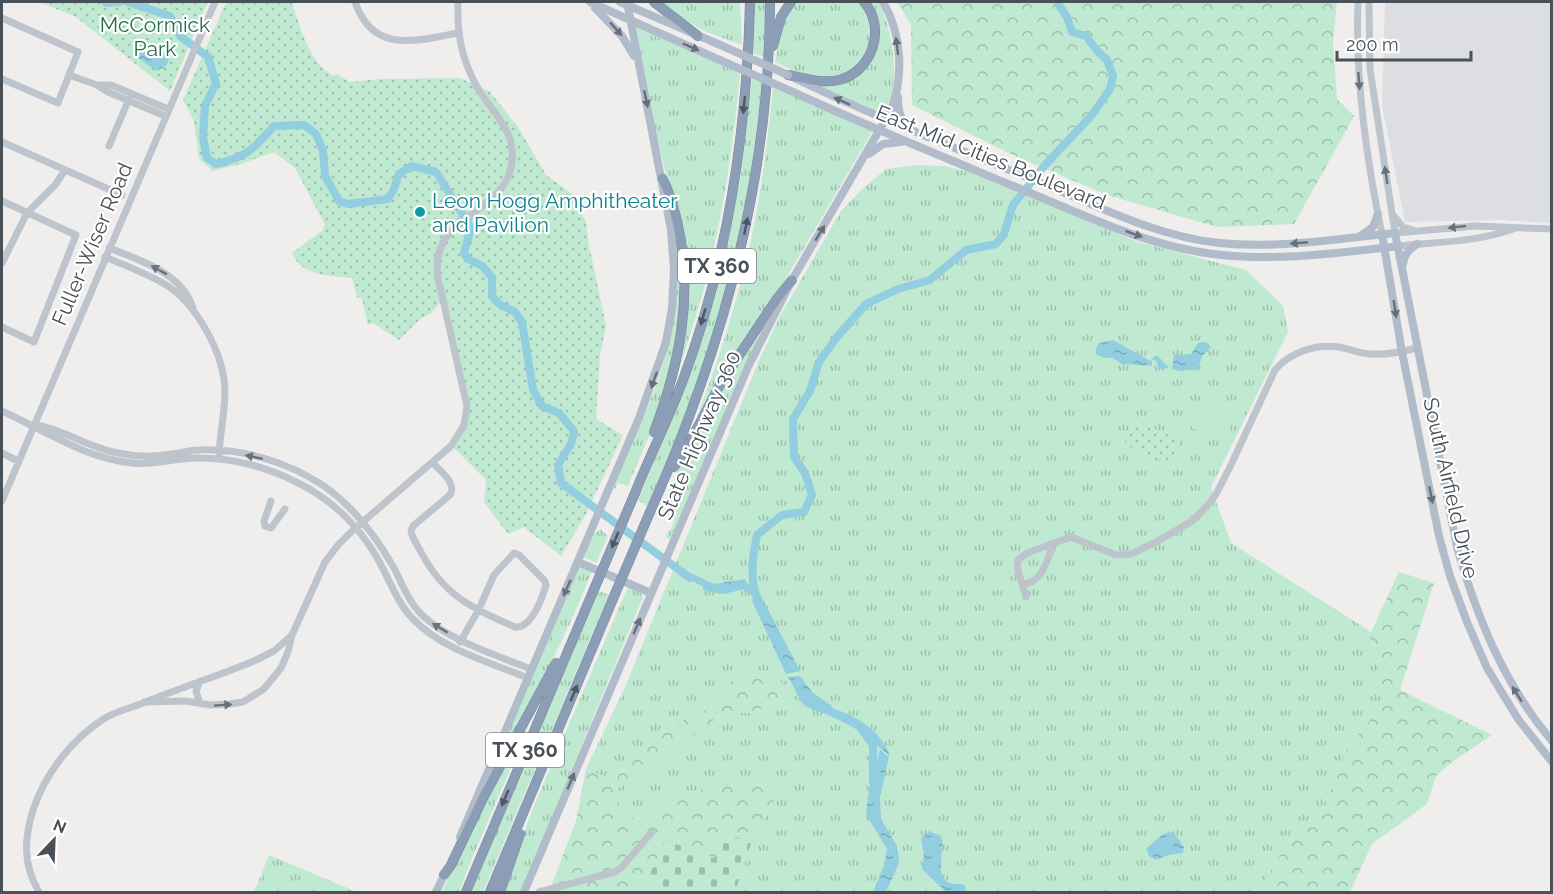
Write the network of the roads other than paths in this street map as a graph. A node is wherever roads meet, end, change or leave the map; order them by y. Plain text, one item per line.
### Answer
1 (215, 2) edge
2 (355, 2) edge
3 (458, 2) edge
4 (589, 2) edge
5 (654, 2) edge
6 (743, 2) edge
7 (750, 2) edge
8 (770, 2) edge
9 (791, 2) edge
10 (864, 2) edge
11 (883, 2) edge
12 (1358, 2) edge
13 (1369, 2) edge
14 (625, 3) edge
15 (2, 18) edge
16 (630, 21) junction
17 (458, 33) junction
18 (698, 36) junction
19 (749, 47) junction
20 (768, 62) junction
21 (638, 63) junction
22 (69, 75) junction
23 (788, 75) junction
24 (2, 79) edge
25 (898, 92) junction
26 (130, 97) junction
27 (167, 112) junction
28 (886, 121) junction
29 (880, 131) junction
30 (935, 141) junction
31 (2, 142) edge
32 (912, 145) junction
33 (109, 146) dead end
34 (866, 156) junction
35 (65, 170) junction
36 (662, 178) junction
37 (123, 195) dead end
38 (2, 201) edge
39 (1392, 212) junction
40 (27, 213) junction
41 (1378, 214) junction
42 (1515, 228) junction
43 (1551, 229) edge
44 (1418, 231) junction
45 (1395, 233) junction
46 (1382, 234) junction
47 (1355, 238) junction
48 (1417, 244) junction
49 (1399, 246) junction
50 (1384, 247) junction
51 (109, 248) junction
52 (1353, 252) junction
53 (105, 256) junction
54 (2, 263) edge
55 (1388, 266) junction
56 (1403, 268) junction
57 (792, 280) junction
58 (194, 310) junction
59 (2, 327) edge
60 (1417, 348) junction
61 (1402, 352) junction
62 (2, 411) edge
63 (34, 425) junction
64 (219, 450) junction
65 (2, 453) edge
66 (148, 460) junction
67 (219, 460) junction
68 (18, 461) junction
69 (433, 463) junction
70 (642, 475) junction
71 (664, 481) junction
72 (2, 501) edge
73 (271, 501) dead end
74 (285, 508) dead end
75 (363, 522) junction
76 (356, 528) junction
77 (1054, 543) junction
78 (1459, 554) junction
79 (1445, 557) junction
80 (579, 562) junction
81 (392, 564) junction
82 (383, 568) junction
83 (1022, 584) junction
84 (651, 593) junction
85 (1026, 597) dead end
86 (585, 608) junction
87 (478, 611) junction
88 (292, 635) junction
89 (462, 640) junction
90 (458, 648) junction
91 (530, 674) junction
92 (200, 681) junction
93 (144, 702) junction
94 (200, 704) junction
95 (1551, 741) edge
96 (1551, 762) edge
97 (525, 805) junction
98 (652, 832) dead end
99 (444, 875) junction
100 (39, 892) edge
101 (436, 892) edge
102 (466, 892) edge
103 (490, 892) edge
104 (500, 892) edge
105 (527, 892) edge
106 (539, 892) edge

1 - 27 street, Fuller-Wiser Road
2 - 17 street
3 - 17 street
4 - 16 main road, East Mid Cities Boulevard
4 -> 21 main road
5 - 18 highway
6 - 19 highway
7 - 19 highway, TX 360
8 - 20 highway, TX 360
9 - 20 highway
10 - 23 highway
25 -> 11 main road, State Highway 360
12 -> 41 street
39 -> 13 street
14 - 16 main road
14 - 18 main road, East Mid Cities Boulevard
15 - 22 street
16 - 21 main road
16 -> 29 main road, East Mid Cities Boulevard, bridge
17 - 69 street
18 - 23 main road, East Mid Cities Boulevard, bridge
19 -> 70 highway, TX 360
71 -> 20 highway, TX 360
21 -> 36 main road
22 - 24 street
22 - 26 street
28 -> 23 main road, East Mid Cities Boulevard
25 - 28 main road, State Highway 360
25 - 30 main road
26 - 27 street
26 - 33 street
27 - 51 street, Fuller-Wiser Road
28 - 29 main road, State Highway 360
28 - 30 main road, East Mid Cities Boulevard
29 - 32 main road, East Mid Cities Boulevard
29 - 34 main road, State Highway 360
47 -> 30 main road, East Mid Cities Boulevard
31 - 35 street
32 - 34 main road
32 -> 52 main road, East Mid Cities Boulevard
57 -> 34 main road, State Highway 360
35 - 37 street
35 - 40 street
36 - 70 highway
36 -> 80 main road
38 - 40 street
39 - 44 street
39 - 45 street
40 - 54 street
40 - 59 street
41 - 46 street
41 - 47 main road
42 - 43 street
42 -> 44 street
42 - 48 street
44 - 45 street
45 - 46 main road, East Mid Cities Boulevard
45 - 49 main road, South Airfield Drive
46 - 47 main road, East Mid Cities Boulevard
46 - 50 main road, South Airfield Drive
48 - 49 street
48 - 56 main road
49 - 50 main road, East Mid Cities Boulevard
49 - 56 main road, South Airfield Drive
50 - 52 main road, East Mid Cities Boulevard
50 - 55 main road, South Airfield Drive
51 - 53 street, Fuller-Wiser Road
58 -> 51 street
52 - 55 main road
53 - 58 street
53 - 63 street, Fuller-Wiser Road
55 -> 61 main road, South Airfield Drive
56 - 60 main road, South Airfield Drive
57 - 71 highway
57 - 84 main road, State Highway 360
58 - 64 street
60 - 61 street
60 - 78 main road, South Airfield Drive
61 - 77 street
61 -> 79 main road, South Airfield Drive
62 - 63 street
63 - 66 street
63 - 68 street, Fuller-Wiser Road
64 - 66 street
64 - 67 street
75 -> 64 street
65 - 68 street
66 - 67 street
67 - 76 street
68 - 72 street, Fuller-Wiser Road
69 - 75 street
69 - 87 street
70 -> 86 highway, TX 360, bridge
97 -> 71 highway, TX 360, bridge
73 - 74 street
75 - 76 street
75 - 81 street
76 - 82 street
76 - 88 street
77 - 83 street
77 - 83 street
78 - 79 main road
95 -> 78 main road, South Airfield Drive
79 - 96 main road, South Airfield Drive
80 - 84 main road
80 -> 91 main road
81 - 82 street
89 -> 81 street
82 - 90 street
83 - 85 street
105 -> 84 main road, State Highway 360
86 - 99 highway
86 -> 102 highway, TX 360
87 - 87 street
87 - 89 street
88 - 92 street
94 -> 88 street
89 - 90 street
89 - 91 street
90 - 91 street
91 - 99 main road
92 - 93 street
92 - 94 street
93 - 94 street
93 - 100 street
97 - 103 highway, TX 360
97 - 104 highway
98 - 106 street
99 - 101 main road

